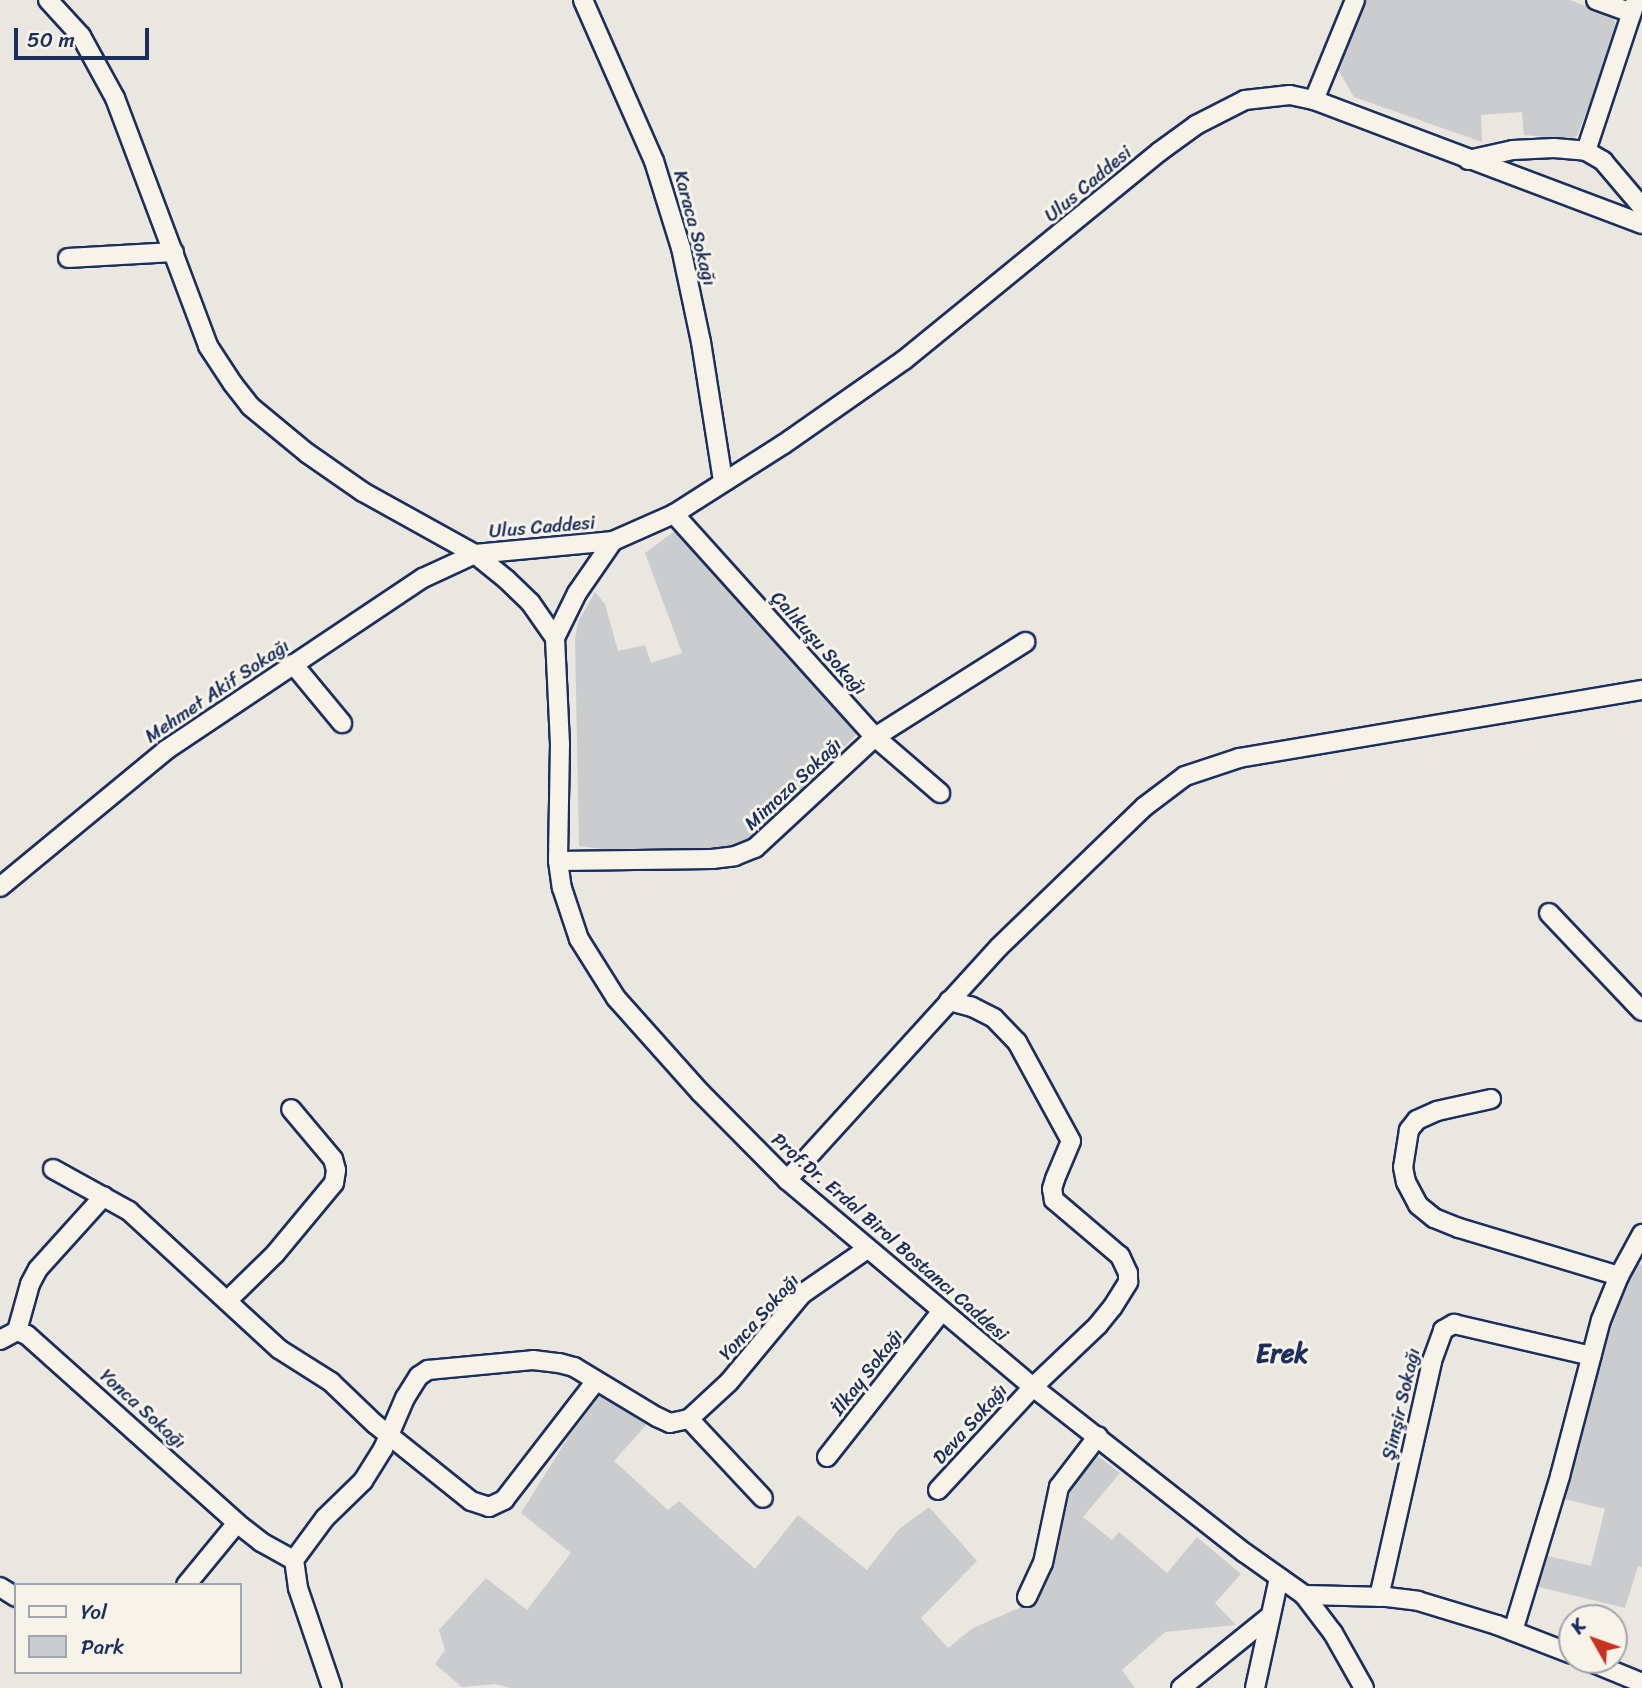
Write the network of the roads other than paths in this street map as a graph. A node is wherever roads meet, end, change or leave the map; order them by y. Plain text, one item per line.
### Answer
1 (48, 0) edge
2 (583, 0) edge
3 (1354, 0) edge
4 (1596, 0) edge
5 (1634, 6) edge
6 (1314, 100) junction
7 (1586, 151) junction
8 (1468, 160) junction
9 (1642, 207) edge
10 (1642, 224) edge
11 (174, 252) junction
12 (68, 258) dead end
13 (723, 481) junction
14 (674, 514) junction
15 (613, 541) junction
16 (475, 554) junction
17 (555, 638) junction
18 (1025, 642) dead end
19 (293, 664) junction
20 (1642, 690) edge
21 (342, 723) dead end
22 (875, 737) junction
23 (940, 793) dead end
24 (558, 860) junction
25 (0, 887) edge
26 (1549, 914) dead end
27 (949, 1001) junction
28 (1642, 1011) edge
29 (1491, 1099) dead end
30 (291, 1109) dead end
31 (53, 1168) dead end
32 (787, 1180) junction
33 (104, 1196) junction
34 (1642, 1234) edge
35 (867, 1249) junction
36 (1637, 1254) edge
37 (1619, 1276) junction
38 (227, 1301) junction
39 (941, 1312) junction
40 (17, 1332) junction
41 (0, 1340) edge
42 (1591, 1356) junction
43 (596, 1381) junction
44 (1033, 1387) junction
45 (689, 1419) junction
46 (390, 1434) junction
47 (1098, 1436) junction
48 (827, 1458) dead end
49 (938, 1490) dead end
50 (763, 1498) dead end
51 (237, 1523) junction
52 (294, 1560) junction
53 (1279, 1577) junction
54 (188, 1583) edge
55 (1304, 1595) junction
56 (1027, 1597) dead end
57 (1379, 1597) junction
58 (1269, 1617) junction
59 (1513, 1631) junction
60 (1558, 1649) edge
61 (1620, 1674) edge
62 (1642, 1683) edge
63 (332, 1688) edge
64 (1181, 1688) edge
65 (1255, 1688) edge
66 (1364, 1688) edge

1 - 11 street
2 - 13 street, Karaca Sokağı
3 - 6 street
4 - 5 street
5 - 7 street
6 - 8 street, Ulus Caddesi
6 - 13 street, Ulus Caddesi
7 - 8 street
7 - 9 street
8 - 10 street, Ulus Caddesi
11 - 12 street
11 - 16 street
13 - 14 street, Ulus Caddesi
14 - 15 street, Ulus Caddesi
14 - 22 street, Çalıkuşu Sokağı
15 - 16 street, Ulus Caddesi
15 - 17 street, Ulus Caddesi
16 - 17 street
16 - 19 street, Mehmet Akif Sokağı
17 - 24 street, Prof.Dr. Erdal Birol Bostancı Caddesi
18 - 22 street, Mimoza Sokağı
19 - 21 street
19 - 25 street, Mehmet Akif Sokağı
20 - 27 street
22 - 23 street, Çalıkuşu Sokağı
22 - 24 street, Mimoza Sokağı
24 - 32 street, Prof.Dr. Erdal Birol Bostancı Caddesi
26 - 28 street
27 - 32 street
27 - 44 street, Deva Sokağı
29 - 37 street
30 - 38 street
31 - 33 street
32 - 35 street, Prof.Dr. Erdal Birol Bostancı Caddesi
33 - 38 street
33 - 40 street
34 - 36 street
35 - 39 street, Prof.Dr. Erdal Birol Bostancı Caddesi
35 - 45 street, Yonca Sokağı
36 - 37 street
37 - 42 street
38 - 46 street
39 - 44 street, Prof.Dr. Erdal Birol Bostancı Caddesi
39 - 48 street, İlkay Sokağı
40 - 41 street
40 - 51 street, Yonca Sokağı
42 - 57 street, Şimşir Sokağı
42 - 59 street
43 - 45 street
43 - 46 street
43 - 46 street
44 - 47 street, Prof.Dr. Erdal Birol Bostancı Caddesi
44 - 49 street, Deva Sokağı
45 - 50 street
46 - 52 street
47 - 53 street, Prof.Dr. Erdal Birol Bostancı Caddesi
47 - 56 street
51 - 52 street, Yonca Sokağı
51 - 54 street
52 - 63 street
53 - 55 street, Prof.Dr. Erdal Birol Bostancı Caddesi
53 - 58 street
55 - 57 street
55 - 66 street, Prof.Dr. Erdal Birol Bostancı Caddesi
57 - 59 street
58 - 64 street
58 - 65 street
59 - 60 street
61 - 62 street

